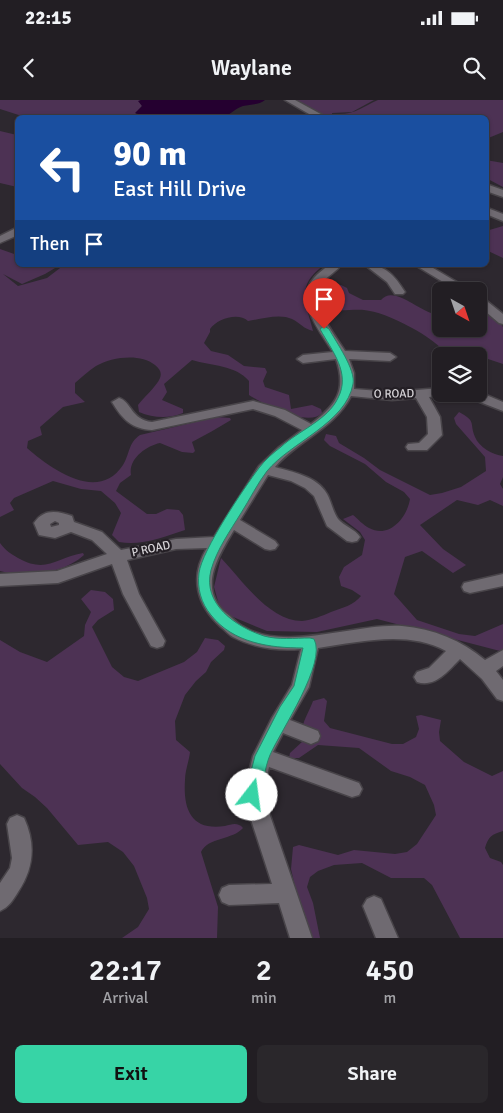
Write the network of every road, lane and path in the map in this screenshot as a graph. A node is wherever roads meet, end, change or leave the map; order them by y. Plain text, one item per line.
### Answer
1 (289, 100) edge
2 (294, 100) edge
3 (302, 108) junction
4 (318, 115) edge
5 (489, 188) edge
6 (503, 194) edge
7 (490, 212) dead end
8 (503, 218) edge
9 (15, 232) edge
10 (0, 240) edge
11 (333, 267) edge
12 (373, 267) edge
13 (425, 267) edge
14 (451, 282) edge
15 (399, 292) dead end
16 (488, 303) edge
17 (503, 303) edge
18 (488, 308) edge
19 (503, 320) edge
20 (340, 355) junction
21 (390, 357) dead end
22 (303, 359) dead end
23 (346, 392) junction
24 (432, 393) edge
25 (420, 394) junction
26 (487, 400) edge
27 (119, 402) dead end
28 (503, 407) edge
29 (311, 429) junction
30 (413, 447) dead end
31 (264, 469) junction
32 (231, 522) junction
33 (67, 525) dead end
34 (352, 537) dead end
35 (217, 542) junction
36 (270, 546) dead end
37 (118, 558) junction
38 (0, 580) edge
39 (503, 580) edge
40 (470, 587) dead end
41 (156, 640) dead end
42 (310, 643) junction
43 (459, 650) junction
44 (503, 657) edge
45 (485, 669) junction
46 (424, 677) dead end
47 (503, 694) edge
48 (278, 723) junction
49 (311, 736) dead end
50 (262, 756) junction
51 (352, 789) dead end
52 (17, 824) dead end
53 (286, 893) junction
54 (229, 895) dead end
55 (0, 902) edge
56 (374, 906) dead end
57 (301, 938) edge
58 (387, 938) edge

1 - 3 street
2 - 3 street
3 - 4 street
5 - 6 street
7 - 8 street
9 - 10 street
11 - 20 street
12 - 15 street
13 - 14 street
16 - 17 street
18 - 19 street
20 - 21 street
20 - 22 street
20 - 23 street
23 - 25 street, O ROAD
23 - 29 street
24 - 25 street, O ROAD
25 - 30 street
26 - 28 street
27 - 29 street
29 - 31 street
31 - 32 street
31 - 34 street
32 - 35 street
32 - 36 street
33 - 37 street, P ROAD
35 - 37 street, P ROAD
35 - 42 street
37 - 38 street
37 - 41 street
39 - 40 street
42 - 43 street
42 - 48 street
43 - 45 street
43 - 46 street
44 - 45 street
45 - 47 street
48 - 49 street
48 - 50 street
50 - 51 street
50 - 53 street
52 - 55 street
53 - 54 street
53 - 57 street
56 - 58 street

